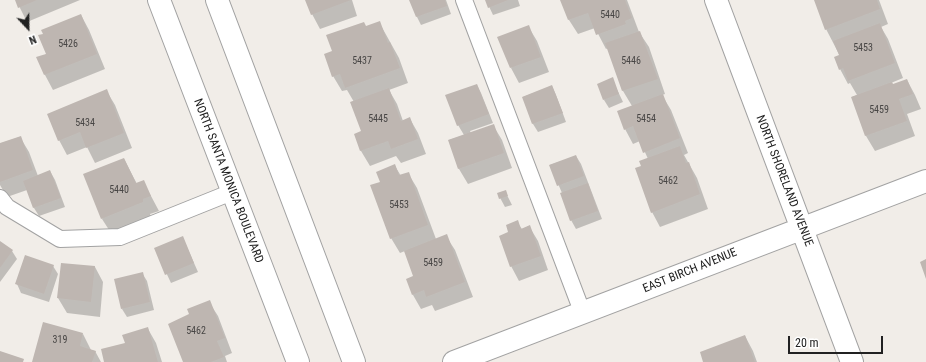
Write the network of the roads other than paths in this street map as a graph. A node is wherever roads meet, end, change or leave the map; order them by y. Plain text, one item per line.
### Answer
1 (159, 0) edge
2 (217, 0) edge
3 (464, 0) edge
4 (716, 0) edge
5 (926, 181) edge
6 (232, 192) junction
7 (0, 198) edge
8 (801, 228) junction
9 (583, 314) junction
10 (298, 362) edge
11 (354, 362) edge
12 (454, 362) edge
13 (852, 362) edge

1 - 6 street, NORTH SANTA MONICA BOULEVARD
2 - 11 street
3 - 9 lane
4 - 8 street, NORTH SHORELAND AVENUE
5 - 8 street, EAST BIRCH AVENUE
6 - 7 lane
6 - 10 street, NORTH SANTA MONICA BOULEVARD
8 - 9 street, EAST BIRCH AVENUE
8 - 13 street, NORTH SHORELAND AVENUE
9 - 12 street, EAST BIRCH AVENUE

